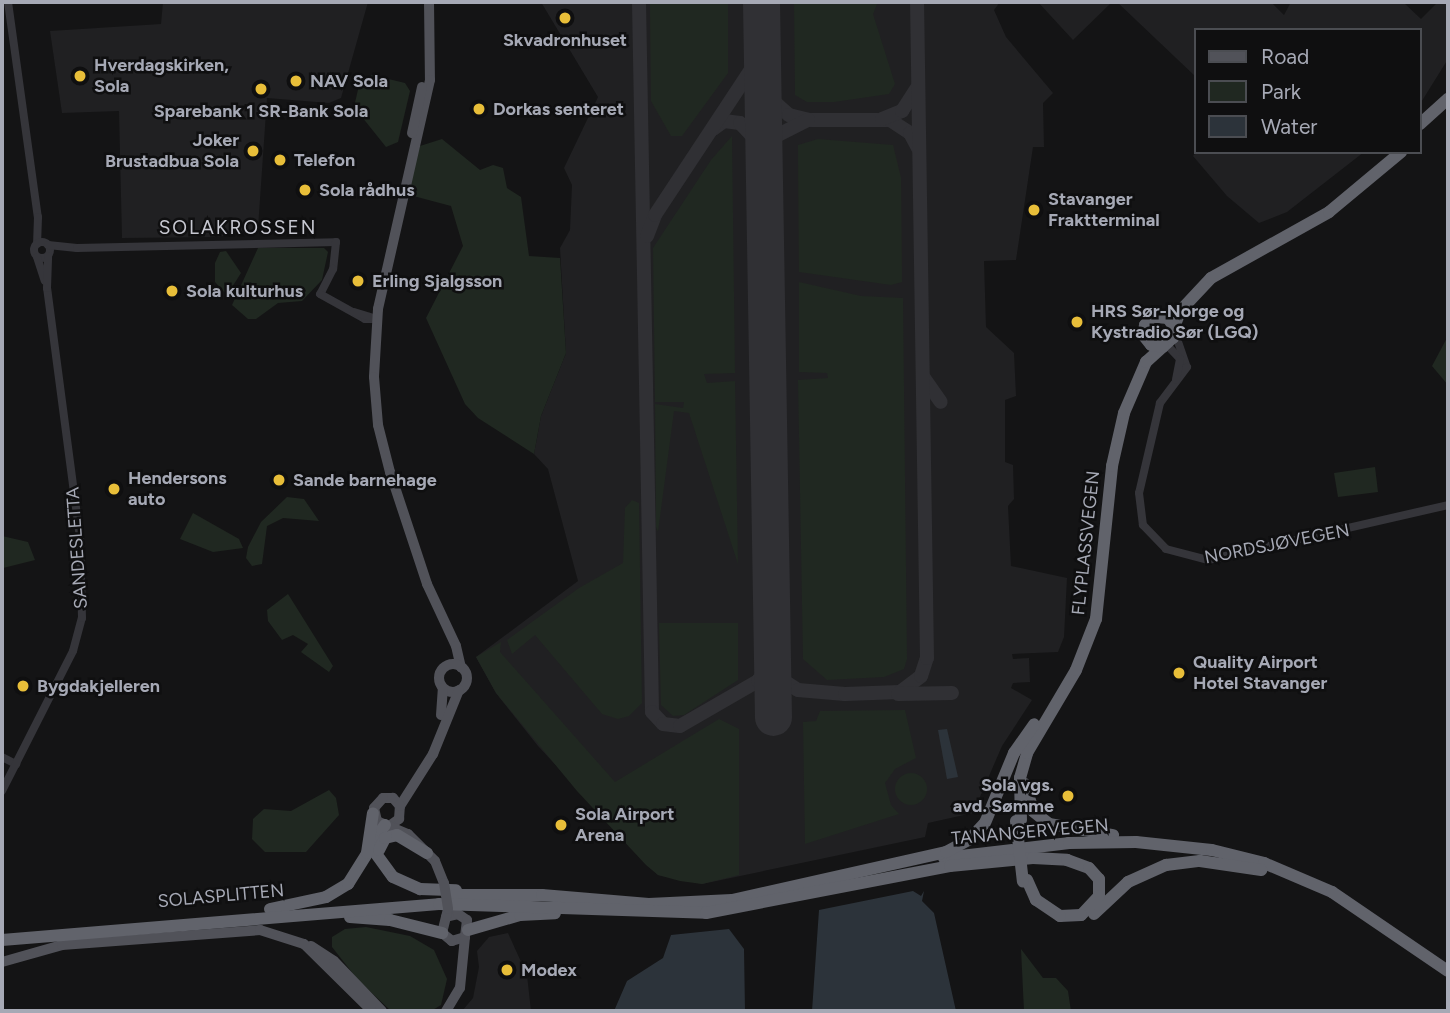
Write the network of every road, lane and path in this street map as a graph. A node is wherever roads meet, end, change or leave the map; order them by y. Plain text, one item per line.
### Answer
1 (8, 2) edge
2 (423, 2) edge
3 (429, 2) edge
4 (1448, 99) edge
5 (1448, 109) edge
6 (1422, 122) edge
7 (1422, 132) edge
8 (1388, 154) edge
9 (1399, 154) edge
10 (38, 217) junction
11 (37, 244) junction
12 (48, 244) junction
13 (77, 248) junction
14 (49, 256) junction
15 (37, 257) junction
16 (47, 288) junction
17 (1157, 316) junction
18 (374, 318) junction
19 (1174, 330) junction
20 (1144, 336) junction
21 (1165, 346) junction
22 (1176, 380) junction
23 (1448, 505) edge
24 (449, 633) junction
25 (448, 665) junction
26 (461, 667) junction
27 (443, 688) junction
28 (459, 690) junction
29 (1034, 724) junction
30 (1033, 743) junction
31 (2, 759) edge
32 (14, 767) junction
33 (2, 791) edge
34 (387, 797) junction
35 (401, 810) junction
36 (373, 813) junction
37 (1018, 820) junction
38 (388, 825) junction
39 (1212, 850) junction
40 (427, 853) junction
41 (381, 864) junction
42 (964, 864) junction
43 (878, 870) junction
44 (1261, 870) junction
45 (1025, 881) junction
46 (487, 894) junction
47 (448, 902) junction
48 (275, 912) junction
49 (639, 914) junction
50 (2, 933) edge
51 (466, 934) junction
52 (447, 937) junction
53 (2, 940) edge
54 (304, 944) junction
55 (2, 962) edge
56 (462, 967) junction
57 (1448, 971) edge
58 (1448, 980) edge
59 (372, 1011) edge
60 (382, 1011) edge
61 (446, 1011) edge

1 - 10 street, SANDESLETTA
2 - 18 main road
3 - 18 main road
4 - 6 highway
5 - 7 highway
8 - 17 highway, FLYPLASSVEGEN
9 - 19 highway, FLYPLASSVEGEN
10 - 11 street, SANDESLETTA
10 - 12 street, SANDESLETTA
11 - 12 street
11 - 15 street, SANDESLETTA
12 - 13 street
12 - 14 street, SANDESLETTA
13 - 14 street
13 - 18 street
14 - 15 street
14 - 16 street, SANDESLETTA
15 - 16 street, SANDESLETTA
16 - 32 street, SANDESLETTA
17 - 19 highway
17 - 20 highway, FLYPLASSVEGEN
18 - 24 main road
19 - 21 highway, FLYPLASSVEGEN
19 - 22 street, NORDSJØVEGEN
20 - 21 highway
20 - 29 highway, FLYPLASSVEGEN
21 - 22 street
21 - 30 highway, FLYPLASSVEGEN
22 - 23 street, NORDSJØVEGEN
24 - 25 main road
24 - 26 main road
25 - 26 main road
25 - 27 main road
26 - 28 main road
27 - 28 main road
27 - 34 main road
28 - 35 main road
29 - 37 highway
29 - 43 highway
30 - 37 highway
30 - 39 highway
31 - 32 street
32 - 33 street, SANDESLETTA
34 - 35 main road
34 - 36 main road
35 - 38 main road
35 - 47 main road
36 - 38 main road
36 - 48 highway
37 - 45 highway, bridge
38 - 40 main road
38 - 41 highway
39 - 43 highway, TANANGERVEGEN
39 - 57 highway, TANANGERVEGEN
40 - 41 highway
40 - 47 main road
41 - 46 highway
42 - 44 highway, TANANGERVEGEN
42 - 45 highway
42 - 49 highway
43 - 46 highway
44 - 45 highway
44 - 58 highway, TANANGERVEGEN
46 - 47 highway
47 - 48 highway, SOLASPLITTEN
47 - 49 highway
47 - 51 main road
47 - 52 main road
48 - 50 highway, SOLASPLITTEN
48 - 52 highway
48 - 53 highway, SOLASPLITTEN
49 - 51 highway
51 - 52 main road
51 - 56 main road
52 - 56 main road
54 - 55 main road
54 - 59 main road
54 - 60 main road
56 - 61 main road

